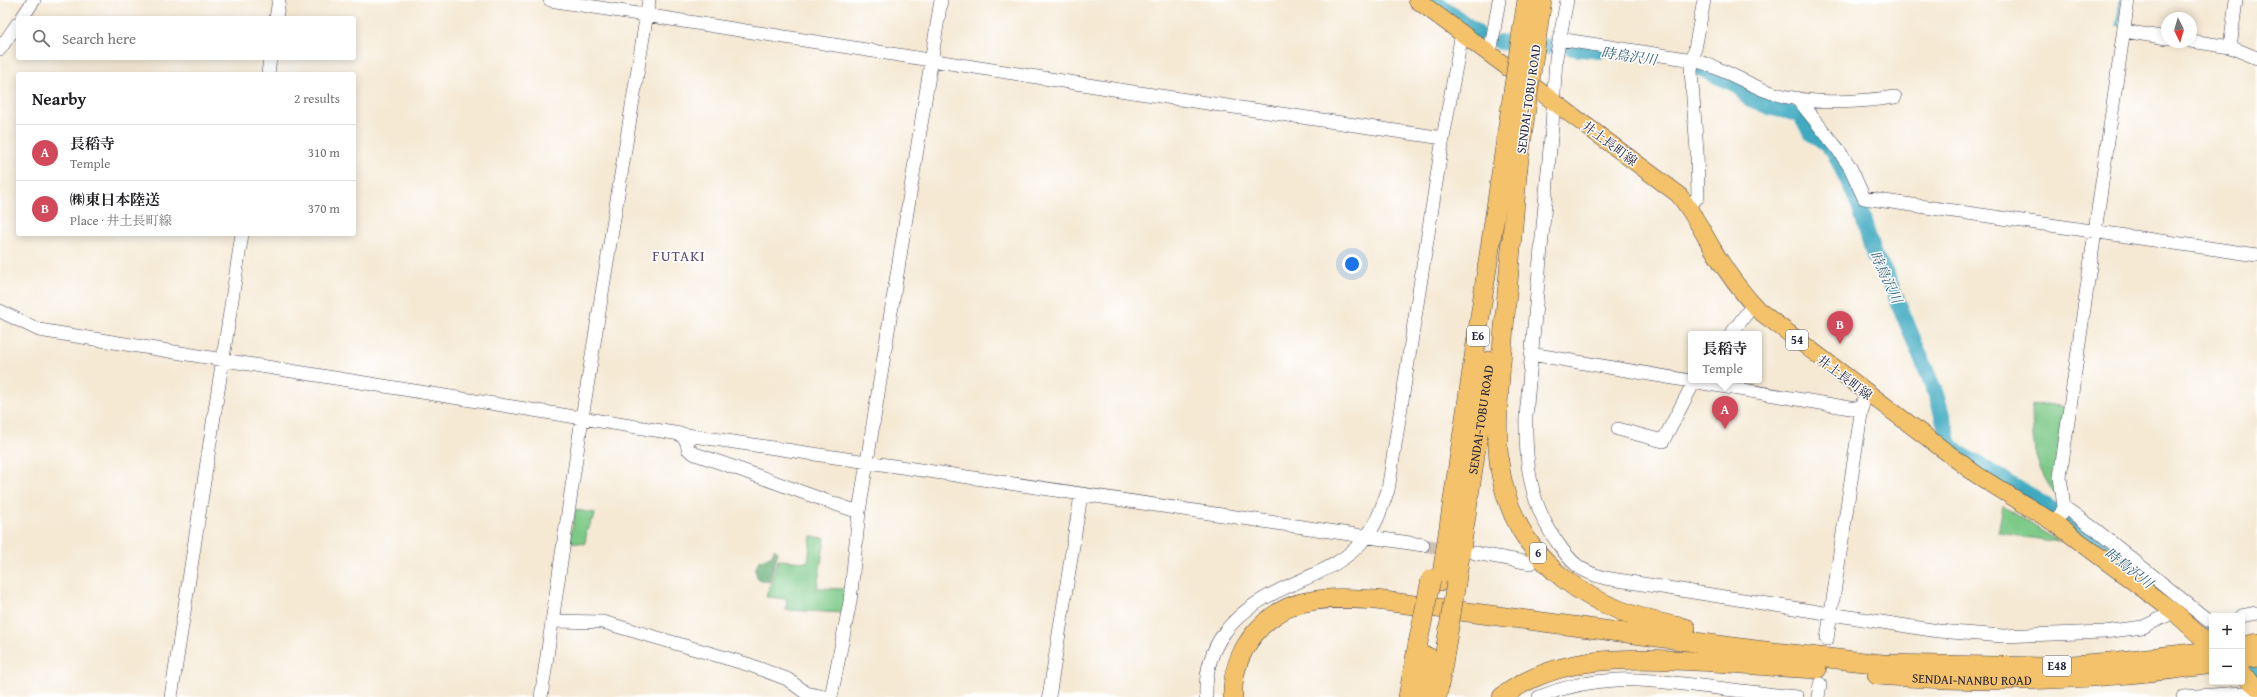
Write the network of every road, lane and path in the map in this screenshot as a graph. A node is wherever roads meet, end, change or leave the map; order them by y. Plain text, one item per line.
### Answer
1 (34, 0) edge
2 (279, 0) edge
3 (550, 0) edge
4 (649, 0) edge
5 (941, 0) edge
6 (1417, 0) edge
7 (1499, 0) edge
8 (1527, 0) edge
9 (1542, 0) edge
10 (1567, 0) edge
11 (1704, 0) edge
12 (2128, 0) edge
13 (2236, 0) edge
14 (647, 14) junction
15 (23, 16) edge
16 (276, 16) edge
17 (16, 26) edge
18 (2124, 31) junction
19 (1462, 33) junction
20 (2161, 37) edge
21 (1559, 39) junction
22 (1529, 40) junction
23 (2197, 42) edge
24 (2230, 47) junction
25 (0, 49) edge
26 (1490, 54) junction
27 (2257, 58) edge
28 (270, 60) edge
29 (932, 60) junction
30 (1693, 60) junction
31 (268, 72) edge
32 (1520, 96) junction
33 (1895, 97) dead end
34 (1797, 98) junction
35 (1553, 100) junction
36 (1443, 138) junction
37 (1518, 161) junction
38 (1688, 206) junction
39 (2095, 232) junction
40 (242, 236) edge
41 (2257, 255) edge
42 (1753, 305) junction
43 (0, 312) edge
44 (1733, 331) edge
45 (1531, 354) junction
46 (223, 360) junction
47 (1688, 380) edge
48 (1694, 383) edge
49 (1707, 383) edge
50 (1865, 392) junction
51 (1862, 410) junction
52 (582, 418) junction
53 (1618, 429) dead end
54 (680, 434) junction
55 (867, 461) junction
56 (1081, 494) junction
57 (2064, 507) junction
58 (859, 512) junction
59 (2056, 524) junction
60 (1366, 538) junction
61 (1423, 545) tunnel mouth
62 (1475, 554) dead end
63 (1531, 563) dead end
64 (1442, 581) junction
65 (2174, 612) junction
66 (2257, 613) edge
67 (1831, 614) junction
68 (2245, 615) edge
69 (2209, 620) edge
70 (552, 621) junction
71 (2209, 622) edge
72 (2190, 627) junction
73 (1827, 639) dead end
74 (1432, 644) junction
75 (2209, 655) edge
76 (2249, 656) edge
77 (1914, 664) junction
78 (1822, 684) edge
79 (2257, 687) edge
80 (2257, 692) edge
81 (171, 697) edge
82 (541, 697) edge
83 (825, 697) edge
84 (831, 697) edge
85 (1049, 697) edge
86 (1206, 697) edge
87 (1233, 697) edge
88 (1246, 697) edge
89 (1408, 697) edge
90 (1422, 697) edge
91 (1437, 697) edge
92 (1502, 697) edge
93 (1539, 697) edge
94 (1797, 697) edge
95 (2183, 697) edge

1 - 15 street
2 - 16 street
3 - 14 street
4 - 14 street
5 - 29 street
6 - 19 main road, 井土長町線 / 54
7 - 26 street
8 - 22 highway, SENDAI-TOBU ROAD / E6
9 - 22 highway, SENDAI-TOBU ROAD / E6
10 - 21 street
11 - 30 street
12 - 18 street
13 - 24 street
14 - 29 street
14 - 52 street
17 - 25 street
18 - 20 street
18 - 39 street
19 - 26 main road, 井土長町線 / 54
19 - 36 street
21 - 30 street
21 - 35 street
22 - 32 highway, SENDAI-TOBU ROAD / E6, bridge
23 - 24 street
24 - 27 street
26 - 35 main road, 井土長町線 / 54
28 - 31 street
29 - 36 street
29 - 55 street
30 - 34 street
30 - 38 street
32 - 37 highway, SENDAI-TOBU ROAD / E6
32 - 64 highway, SENDAI-TOBU ROAD / E6
33 - 34 street
34 - 39 street
35 - 38 main road, 井土長町線 / 54
35 - 45 street
36 - 60 street
37 - 64 highway, SENDAI-TOBU ROAD / E6
37 - 77 highway, 6
38 - 42 main road, 井土長町線 / 54
39 - 41 street
39 - 57 street
40 - 46 street
42 - 44 street
42 - 50 main road, 井土長町線 / 54
43 - 46 street
45 - 47 street
45 - 67 street
46 - 52 street
46 - 81 street
48 - 53 street
49 - 51 street
50 - 51 street
50 - 59 main road, 井土長町線 / 54
51 - 67 street
52 - 54 street
52 - 70 street
54 - 55 street
54 - 58 street
55 - 56 street
55 - 58 street
56 - 60 street
56 - 85 street
57 - 59 street
57 - 69 street
58 - 84 street
59 - 65 main road, 井土長町線 / 54
60 - 61 street
60 - 86 street
62 - 63 street
64 - 74 highway, SENDAI-TOBU ROAD / E6
65 - 67 street
65 - 72 main road, 井土長町線 / 54
66 - 68 street
67 - 73 street
70 - 82 street
70 - 83 street
71 - 72 street
72 - 75 main road, 井土長町線 / 54
74 - 89 highway
74 - 90 highway, SENDAI-TOBU ROAD / E6
74 - 91 highway, SENDAI-TOBU ROAD / E6
75 - 77 highway, SENDAI-NANBU ROAD / E48
75 - 78 highway, SENDAI-NANBU ROAD / E48
76 - 79 main road
77 - 87 highway
78 - 88 highway
78 - 92 highway
80 - 95 street
93 - 94 street

